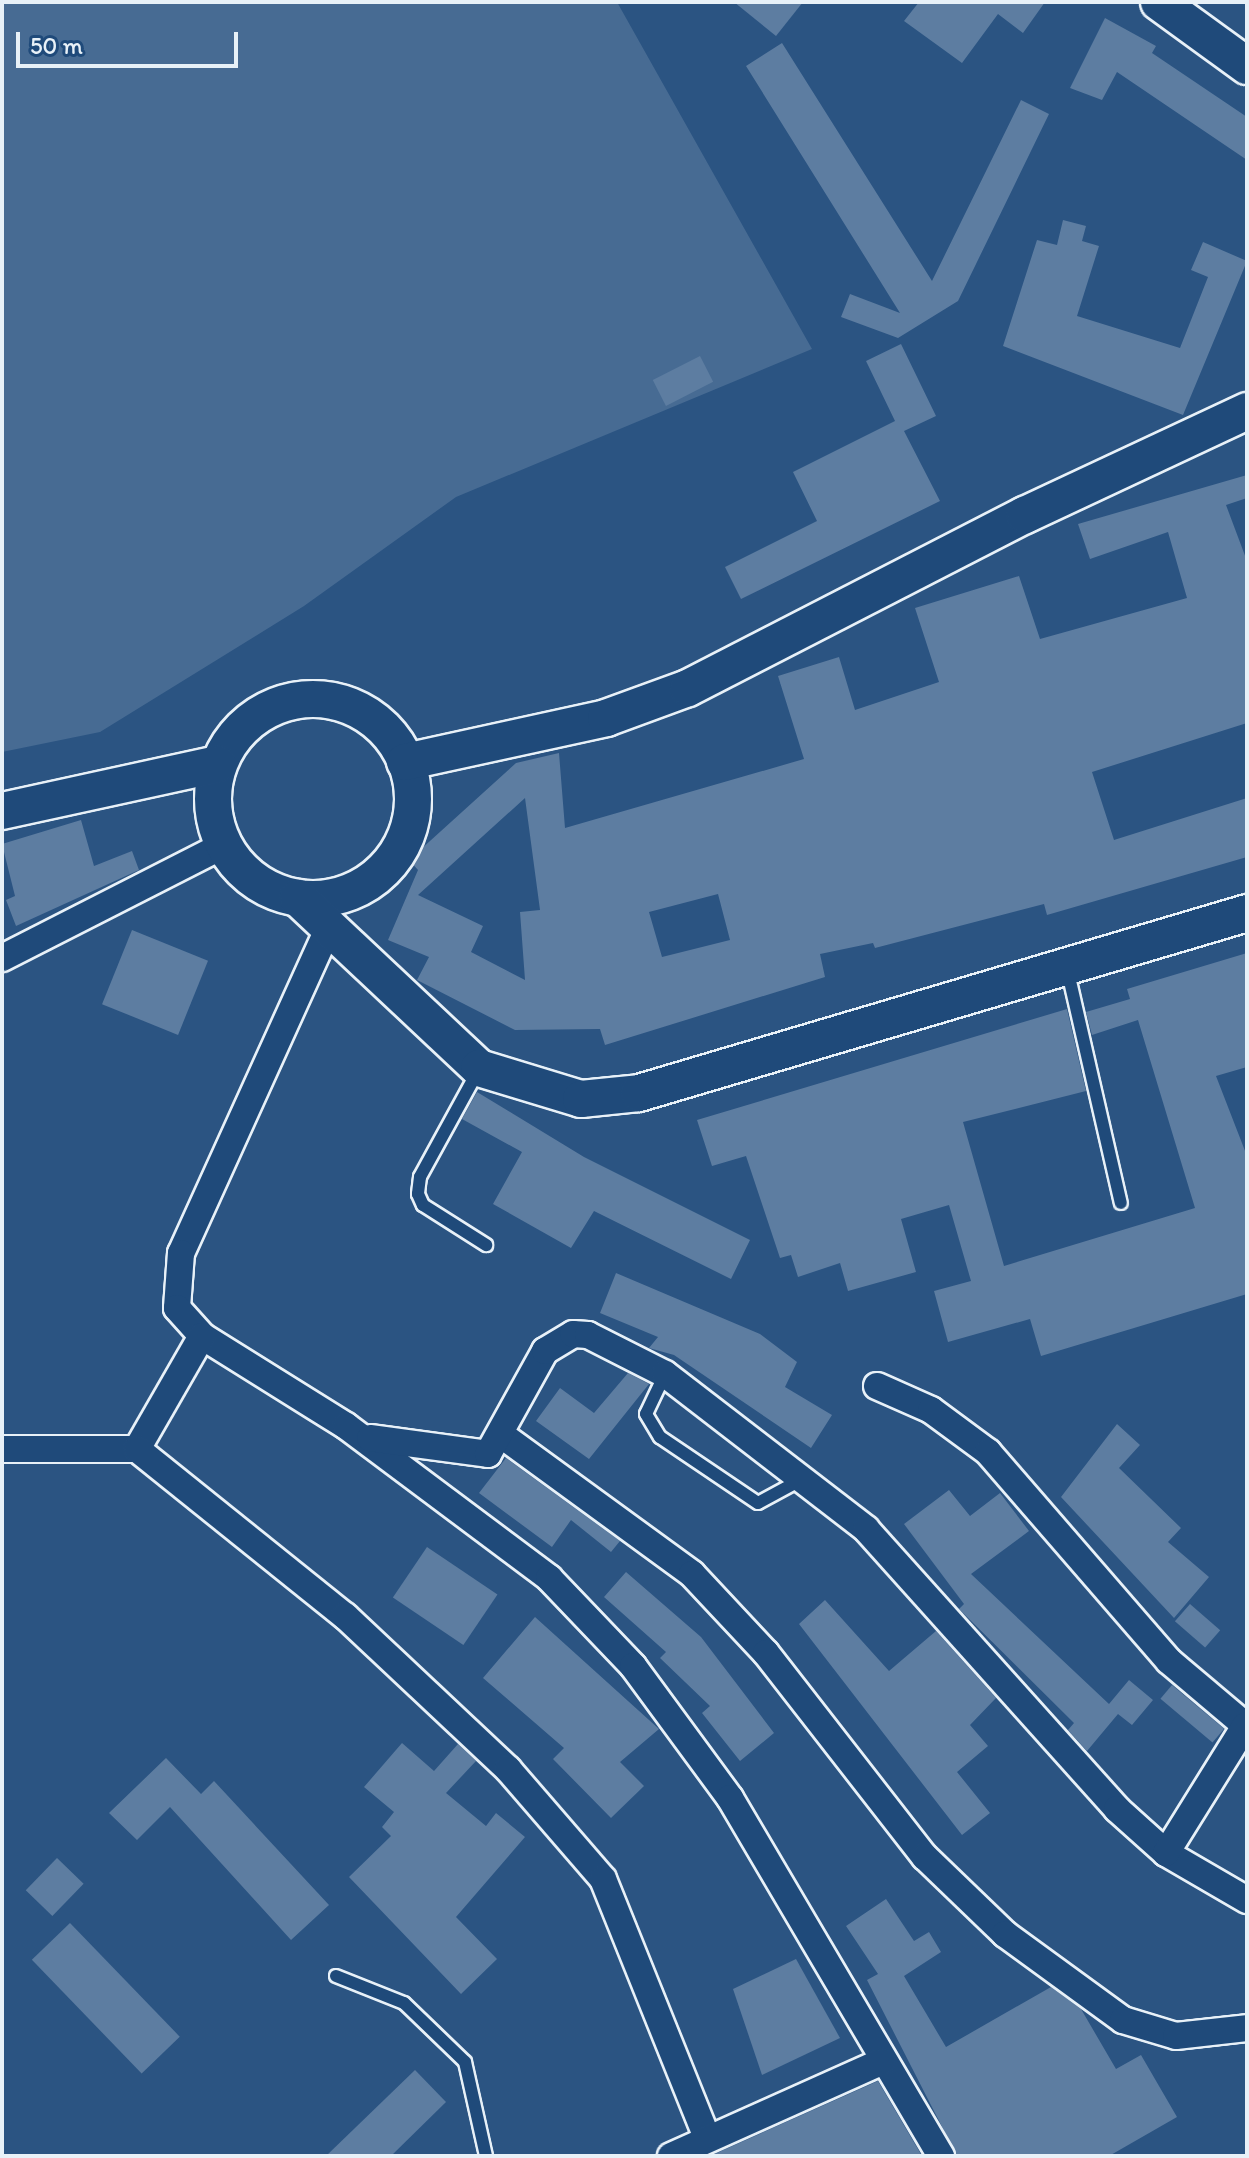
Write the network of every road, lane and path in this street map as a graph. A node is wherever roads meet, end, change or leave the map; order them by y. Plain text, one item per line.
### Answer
1 (1159, 2) edge
2 (1247, 66) edge
3 (1247, 411) edge
4 (405, 762) junction
5 (218, 764) junction
6 (2, 811) edge
7 (224, 845) junction
8 (298, 898) junction
9 (1247, 913) edge
10 (329, 927) junction
11 (2, 958) edge
12 (1067, 966) junction
13 (479, 1068) junction
14 (1121, 1203) dead end
15 (486, 1245) dead end
16 (202, 1336) junction
17 (665, 1374) junction
18 (877, 1386) dead end
19 (503, 1436) junction
20 (362, 1437) junction
21 (2, 1449) edge
22 (137, 1449) junction
23 (806, 1476) junction
24 (1246, 1727) edge
25 (1166, 1853) junction
26 (1247, 1900) edge
27 (336, 1976) dead end
28 (1247, 2028) edge
29 (883, 2061) junction
30 (707, 2138) junction
31 (486, 2156) edge
32 (671, 2156) edge
33 (941, 2156) edge

1 - 2 main road
3 - 4 main road
4 - 5 main road
4 - 8 main road
5 - 6 main road
5 - 7 main road
7 - 8 main road
7 - 11 street
8 - 10 main road
9 - 12 main road
10 - 13 main road
10 - 16 street
12 - 13 main road
12 - 14 lane
13 - 15 lane
16 - 20 street
16 - 22 street
17 - 19 street
17 - 23 street
17 - 23 lane
18 - 24 street
19 - 20 street
19 - 28 street
20 - 29 street
21 - 22 street
22 - 30 street
23 - 25 street
24 - 25 street
25 - 26 street
27 - 31 lane
29 - 30 street
29 - 33 street
30 - 32 street

